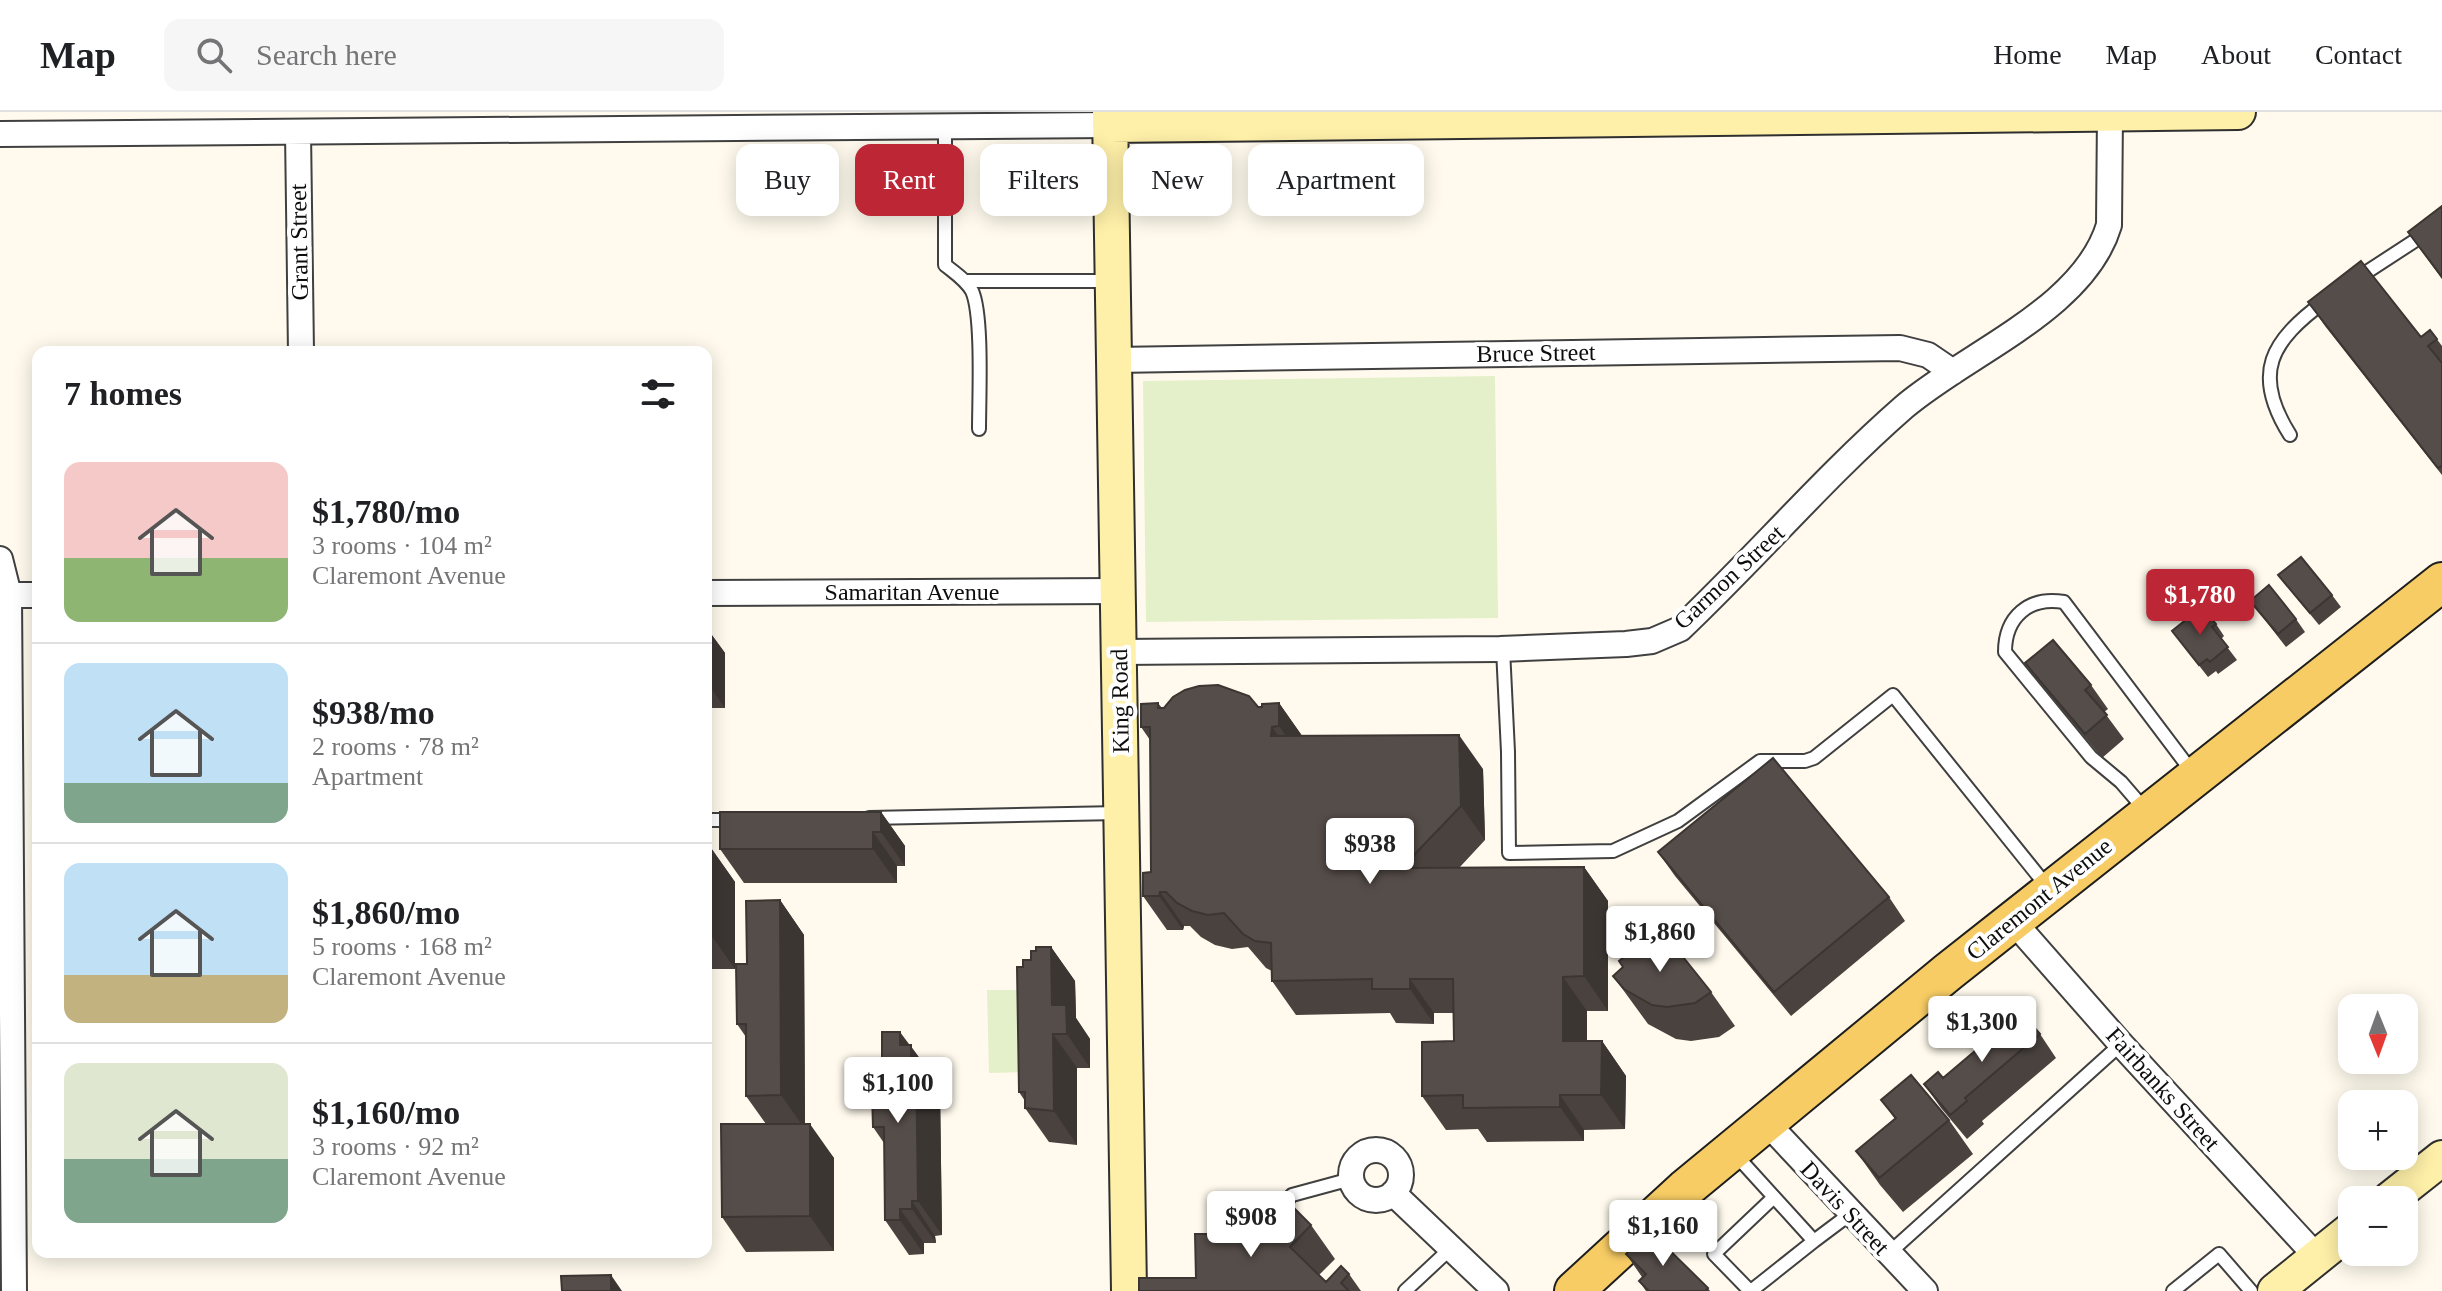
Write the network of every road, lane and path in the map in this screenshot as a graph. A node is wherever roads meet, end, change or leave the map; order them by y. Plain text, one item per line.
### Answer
1 (2238, 112) edge
2 (2110, 114) junction
3 (1110, 118) edge
4 (945, 127) junction
5 (298, 132) junction
6 (0, 134) edge
7 (2442, 223) edge
8 (965, 281) junction
9 (1112, 281) junction
10 (301, 346) edge
11 (1114, 360) junction
12 (1953, 372) junction
13 (979, 429) dead end
14 (2290, 435) dead end
15 (0, 559) edge
16 (2442, 582) edge
17 (1118, 591) junction
18 (712, 593) edge
19 (4, 595) edge
20 (32, 595) edge
21 (1503, 649) junction
22 (1119, 652) junction
23 (2195, 776) junction
24 (2148, 812) junction
25 (1121, 813) junction
26 (850, 818) edge
27 (712, 820) edge
28 (754, 820) edge
29 (2050, 890) junction
30 (2012, 920) junction
31 (2121, 1044) junction
32 (1767, 1123) junction
33 (1732, 1151) junction
34 (2442, 1158) edge
35 (1351, 1179) junction
36 (2407, 1186) edge
37 (1393, 1193) junction
38 (1774, 1197) junction
39 (1850, 1214) junction
40 (1277, 1236) edge
41 (2338, 1240) edge
42 (1814, 1241) junction
43 (1450, 1249) junction
44 (1888, 1254) junction
45 (2317, 1257) junction
46 (1589, 1282) edge
47 (14, 1291) edge
48 (1129, 1291) edge
49 (1405, 1291) edge
50 (1496, 1291) edge
51 (1751, 1291) edge
52 (1925, 1291) edge
53 (2173, 1291) edge
54 (2251, 1291) edge
55 (2275, 1291) edge

1 - 2 street
2 - 3 street
2 - 12 street, Garmon Street
3 - 4 street
3 - 9 street, King Road
4 - 5 street
4 - 8 lane
5 - 6 street
5 - 10 street, Grant Street
7 - 14 lane
8 - 9 lane
8 - 13 lane
9 - 11 street, King Road
11 - 12 street, Bruce Street
11 - 17 street, King Road
12 - 21 street, Garmon Street
15 - 19 street
16 - 23 main road, Claremont Avenue
17 - 18 street, Samaritan Avenue
17 - 22 street, King Road
19 - 20 street
19 - 47 street
21 - 22 street, Garmon Street
21 - 29 lane
22 - 25 street, King Road
23 - 24 main road, Claremont Avenue
23 - 24 lane
24 - 29 main road, Claremont Avenue
25 - 26 lane
25 - 48 street, King Road
27 - 28 lane
29 - 30 main road, Claremont Avenue
30 - 31 street, Fairbanks Street
30 - 32 main road, Claremont Avenue
31 - 44 lane
31 - 45 street, Fairbanks Street
32 - 33 main road, Claremont Avenue
32 - 39 street, Davis Street
33 - 38 lane
33 - 46 main road, Claremont Avenue
34 - 36 street
35 - 37 street
35 - 37 street
35 - 40 lane
37 - 43 street
38 - 42 lane
38 - 51 lane
39 - 42 lane
39 - 44 street, Davis Street
41 - 45 street
42 - 51 lane
43 - 49 lane
43 - 50 street
44 - 52 street, Davis Street
45 - 55 street
53 - 54 lane

